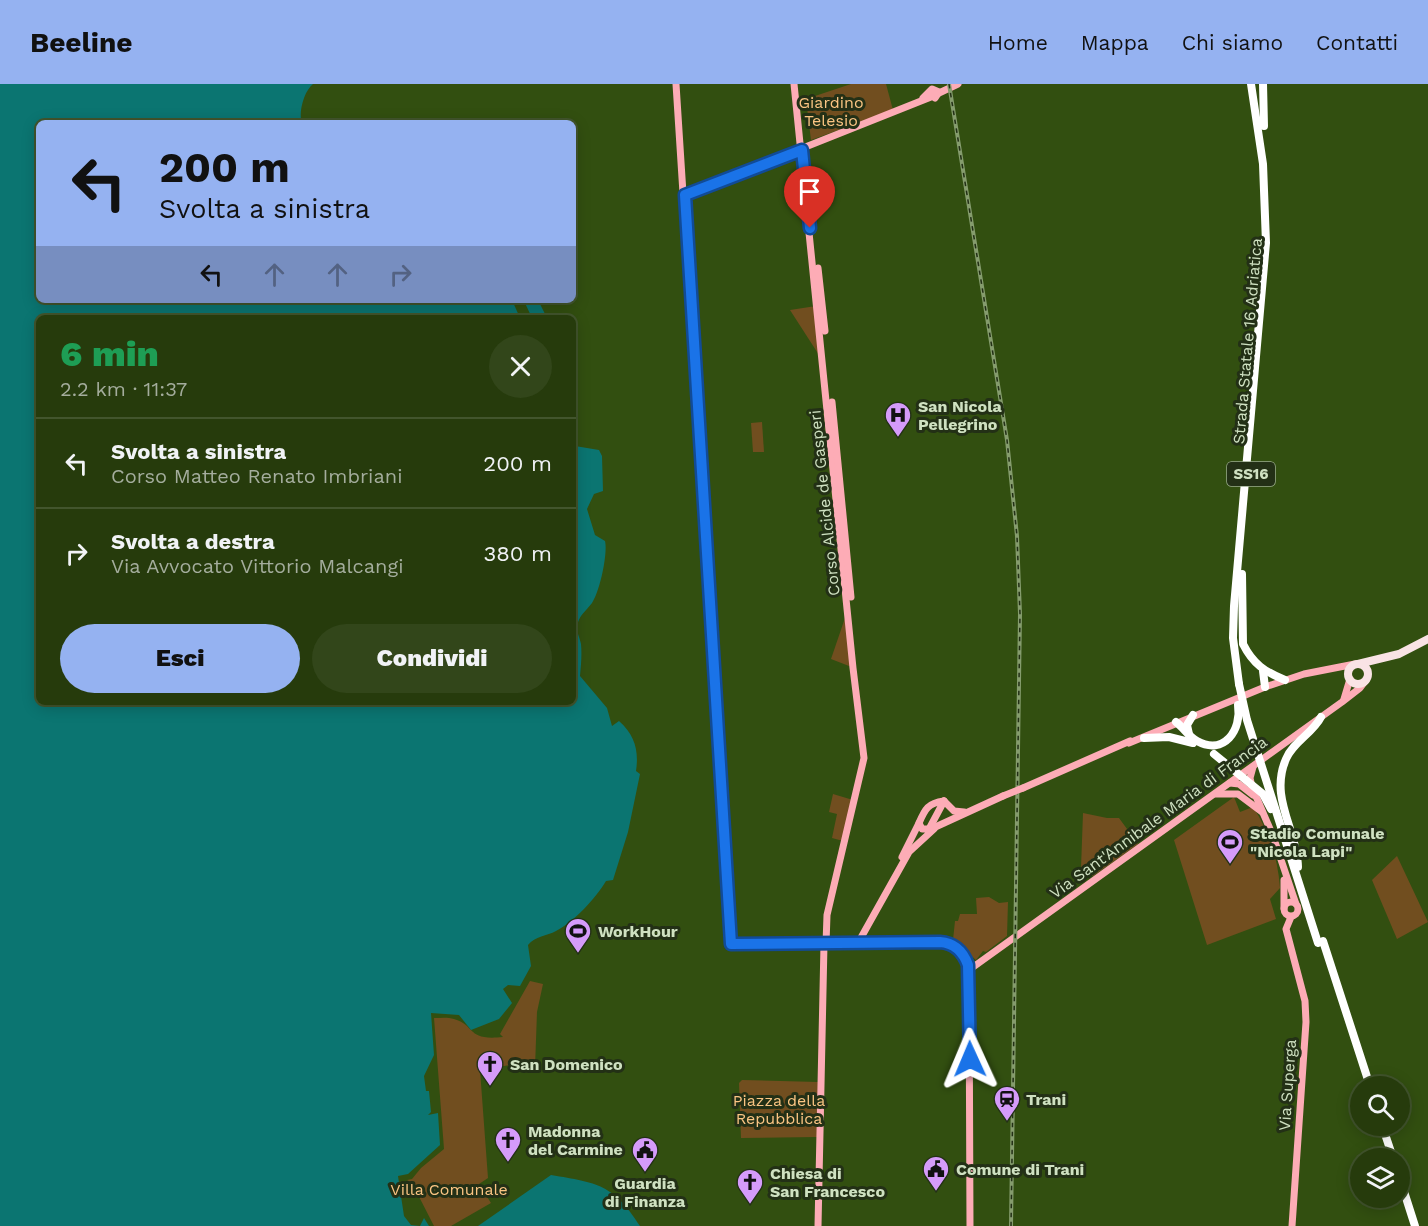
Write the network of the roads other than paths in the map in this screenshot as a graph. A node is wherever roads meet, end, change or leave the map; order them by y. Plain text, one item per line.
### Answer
1 (676, 84) edge
2 (797, 84) edge
3 (949, 84) edge
4 (958, 84) edge
5 (1251, 84) edge
6 (1256, 84) edge
7 (1263, 84) edge
8 (938, 91) junction
9 (1264, 126) junction
10 (804, 149) junction
11 (685, 195) junction
12 (1242, 574) junction
13 (1428, 639) edge
14 (1382, 660) junction
15 (1357, 664) junction
16 (1331, 670) junction
17 (1263, 671) junction
18 (1350, 678) junction
19 (1366, 679) junction
20 (1285, 680) junction
21 (1238, 681) junction
22 (1265, 687) junction
23 (1342, 702) junction
24 (1193, 715) junction
25 (1321, 717) junction
26 (1176, 722) junction
27 (1163, 728) junction
28 (1144, 738) junction
29 (1187, 738) junction
30 (1129, 743) junction
31 (1253, 767) junction
32 (1230, 783) junction
33 (1216, 794) junction
34 (1238, 794) junction
35 (1257, 799) junction
36 (944, 801) junction
37 (927, 806) junction
38 (938, 811) junction
39 (967, 812) junction
40 (1264, 813) junction
41 (919, 823) junction
42 (929, 831) junction
43 (1298, 867) junction
44 (1284, 871) junction
45 (894, 876) junction
46 (1296, 904) junction
47 (1284, 909) junction
48 (1291, 917) junction
49 (1320, 942) junction
50 (858, 943) junction
51 (825, 944) junction
52 (1291, 948) junction
53 (969, 970) junction
54 (1344, 1014) junction
55 (1361, 1076) edge
56 (1366, 1076) edge
57 (1404, 1208) edge
58 (1409, 1208) edge
59 (818, 1226) edge
60 (970, 1226) edge
61 (1292, 1226) edge
62 (1409, 1226) edge
63 (1415, 1226) edge

1 - 11 street
2 - 10 street, Corso Alcide de Gasperi
3 - 8 street
4 - 8 street
5 - 21 highway, Strada Statale 16 Adriatica / SS16
6 - 9 highway, Strada Statale 16 Adriatica / SS16
7 - 9 highway, SS16
8 - 10 street
9 - 12 highway, Strada Statale 16 Adriatica / SS16
10 - 11 street
10 - 51 street, Corso Alcide de Gasperi
11 - 51 street
12 - 17 highway, SS16
12 - 21 highway, Strada Statale 16 Adriatica / SS16
13 - 14 main road
14 - 15 main road
14 - 19 main road
15 - 16 street
15 - 18 main road
15 - 19 main road
16 - 18 street
16 - 20 street
17 - 20 highway, SS16
17 - 22 highway
18 - 19 main road
18 - 23 street
19 - 23 street, Via Sant'Annibale Maria di Francia
20 - 22 street
21 - 29 highway, SS16
21 - 43 highway, Strada Statale 16 Adriatica / SS16, bridge
21 - 49 highway, Strada Statale 16 Adriatica / SS16, bridge
22 - 24 street
23 - 25 street, Via Sant'Annibale Maria di Francia
24 - 26 street
24 - 29 highway
25 - 31 street, Via Sant'Annibale Maria di Francia
25 - 43 highway, SS16
26 - 27 street
26 - 29 highway
27 - 28 street
27 - 30 street
28 - 29 highway, SS16
28 - 30 street
29 - 49 highway, SS16, bridge
30 - 39 street, bridge
31 - 32 street, Via Sant'Annibale Maria di Francia
31 - 35 street, Via Superga
32 - 33 street, Via Sant'Annibale Maria di Francia
32 - 34 street
32 - 35 street
33 - 34 street
33 - 53 street, Via Sant'Annibale Maria di Francia
34 - 40 street
35 - 40 street, Via Superga
36 - 37 street
36 - 38 street
36 - 39 street
37 - 38 street
37 - 41 street
38 - 42 street
39 - 42 street
40 - 44 street, Via Superga
41 - 42 street
41 - 45 street
42 - 45 street
43 - 49 highway, Strada Statale 16 Adriatica / SS16, bridge
44 - 46 street, Via Superga
44 - 47 street, Via Superga
45 - 50 street
46 - 47 street
46 - 48 street, Via Superga
47 - 48 street
47 - 52 street, Via Superga
48 - 52 street, Via Superga
49 - 54 highway, Strada Statale 16 Adriatica / SS16
50 - 51 street
50 - 53 street
51 - 59 street, Corso Alcide de Gasperi
52 - 61 street, Via Superga
53 - 60 street
54 - 55 highway, Strada Statale 16 Adriatica / SS16
54 - 56 highway, Strada Statale 16 Adriatica / SS16
57 - 62 highway
58 - 63 highway

